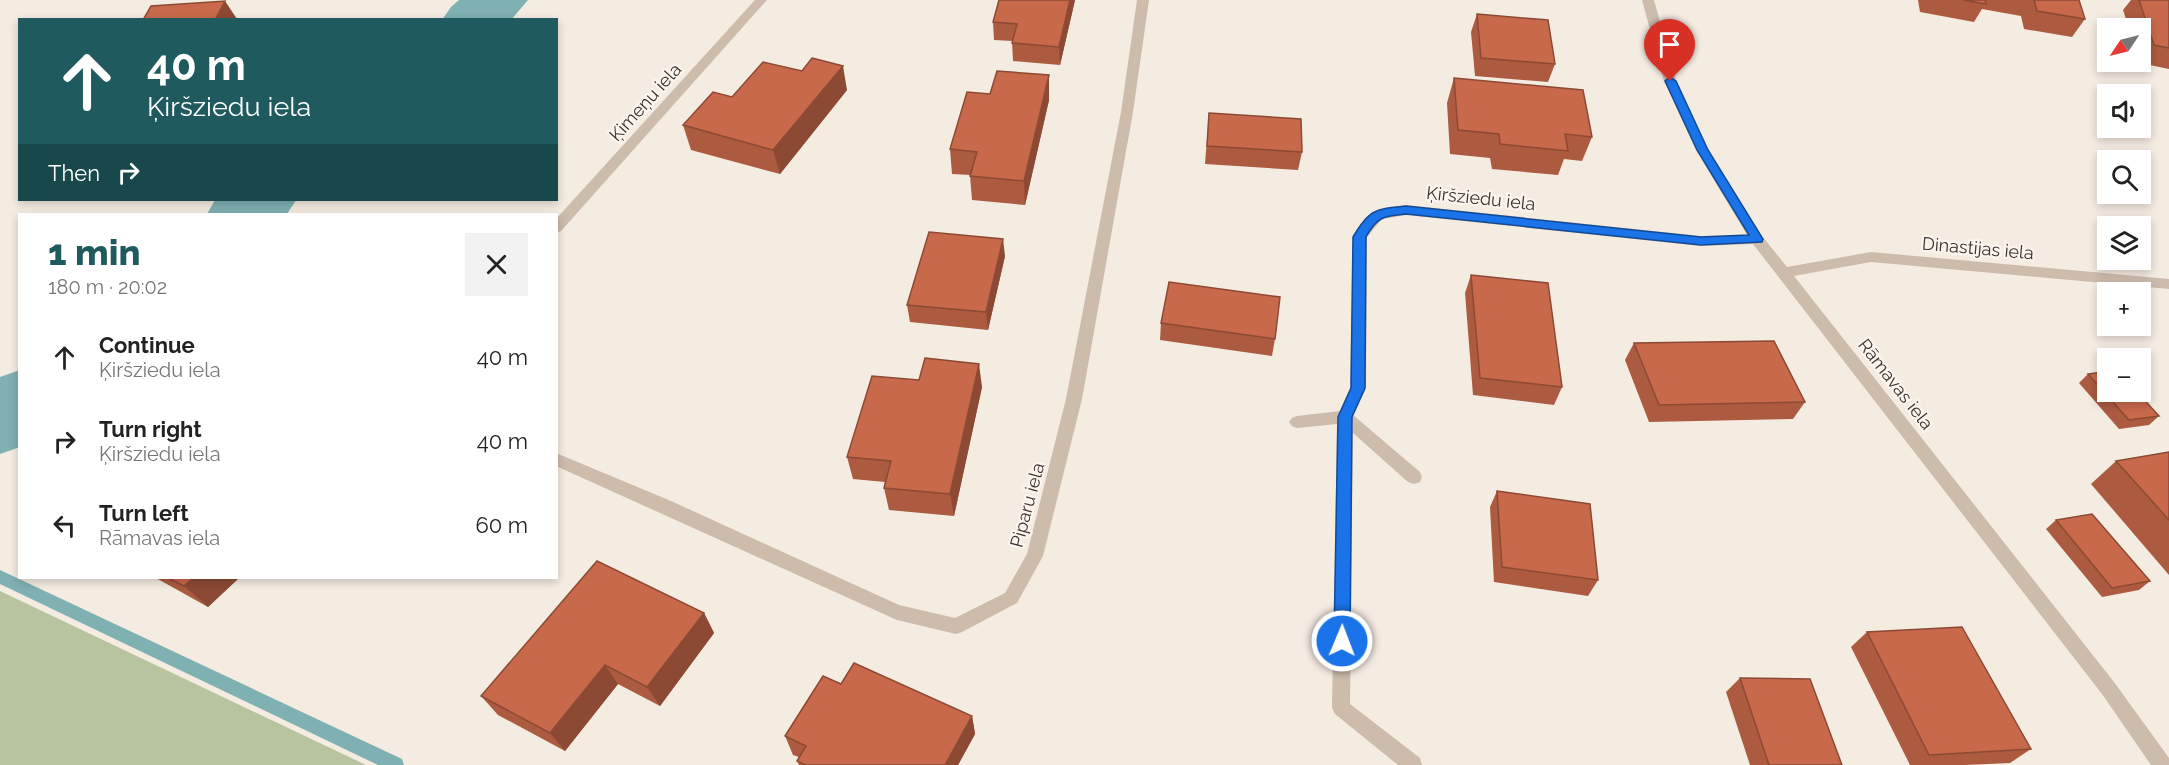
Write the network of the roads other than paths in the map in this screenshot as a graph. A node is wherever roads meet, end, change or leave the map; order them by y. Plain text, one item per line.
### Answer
1 (761, 0) edge
2 (1143, 0) edge
3 (1648, 0) edge
4 (558, 226) edge
5 (1757, 239) junction
6 (1784, 273) junction
7 (2169, 284) edge
8 (1345, 417) junction
9 (1297, 422) dead end
10 (558, 460) edge
11 (1414, 477) dead end
12 (1413, 765) edge
13 (2162, 765) edge

1 - 4 street, Ķimeņu iela
2 - 10 street, Piparu iela
3 - 5 street, Rāmavas iela
5 - 6 street, Rāmavas iela
5 - 8 street, Ķiršziedu iela
6 - 7 street, Dinastijas iela
6 - 13 street, Rāmavas iela
8 - 9 street
8 - 11 street
8 - 12 street

